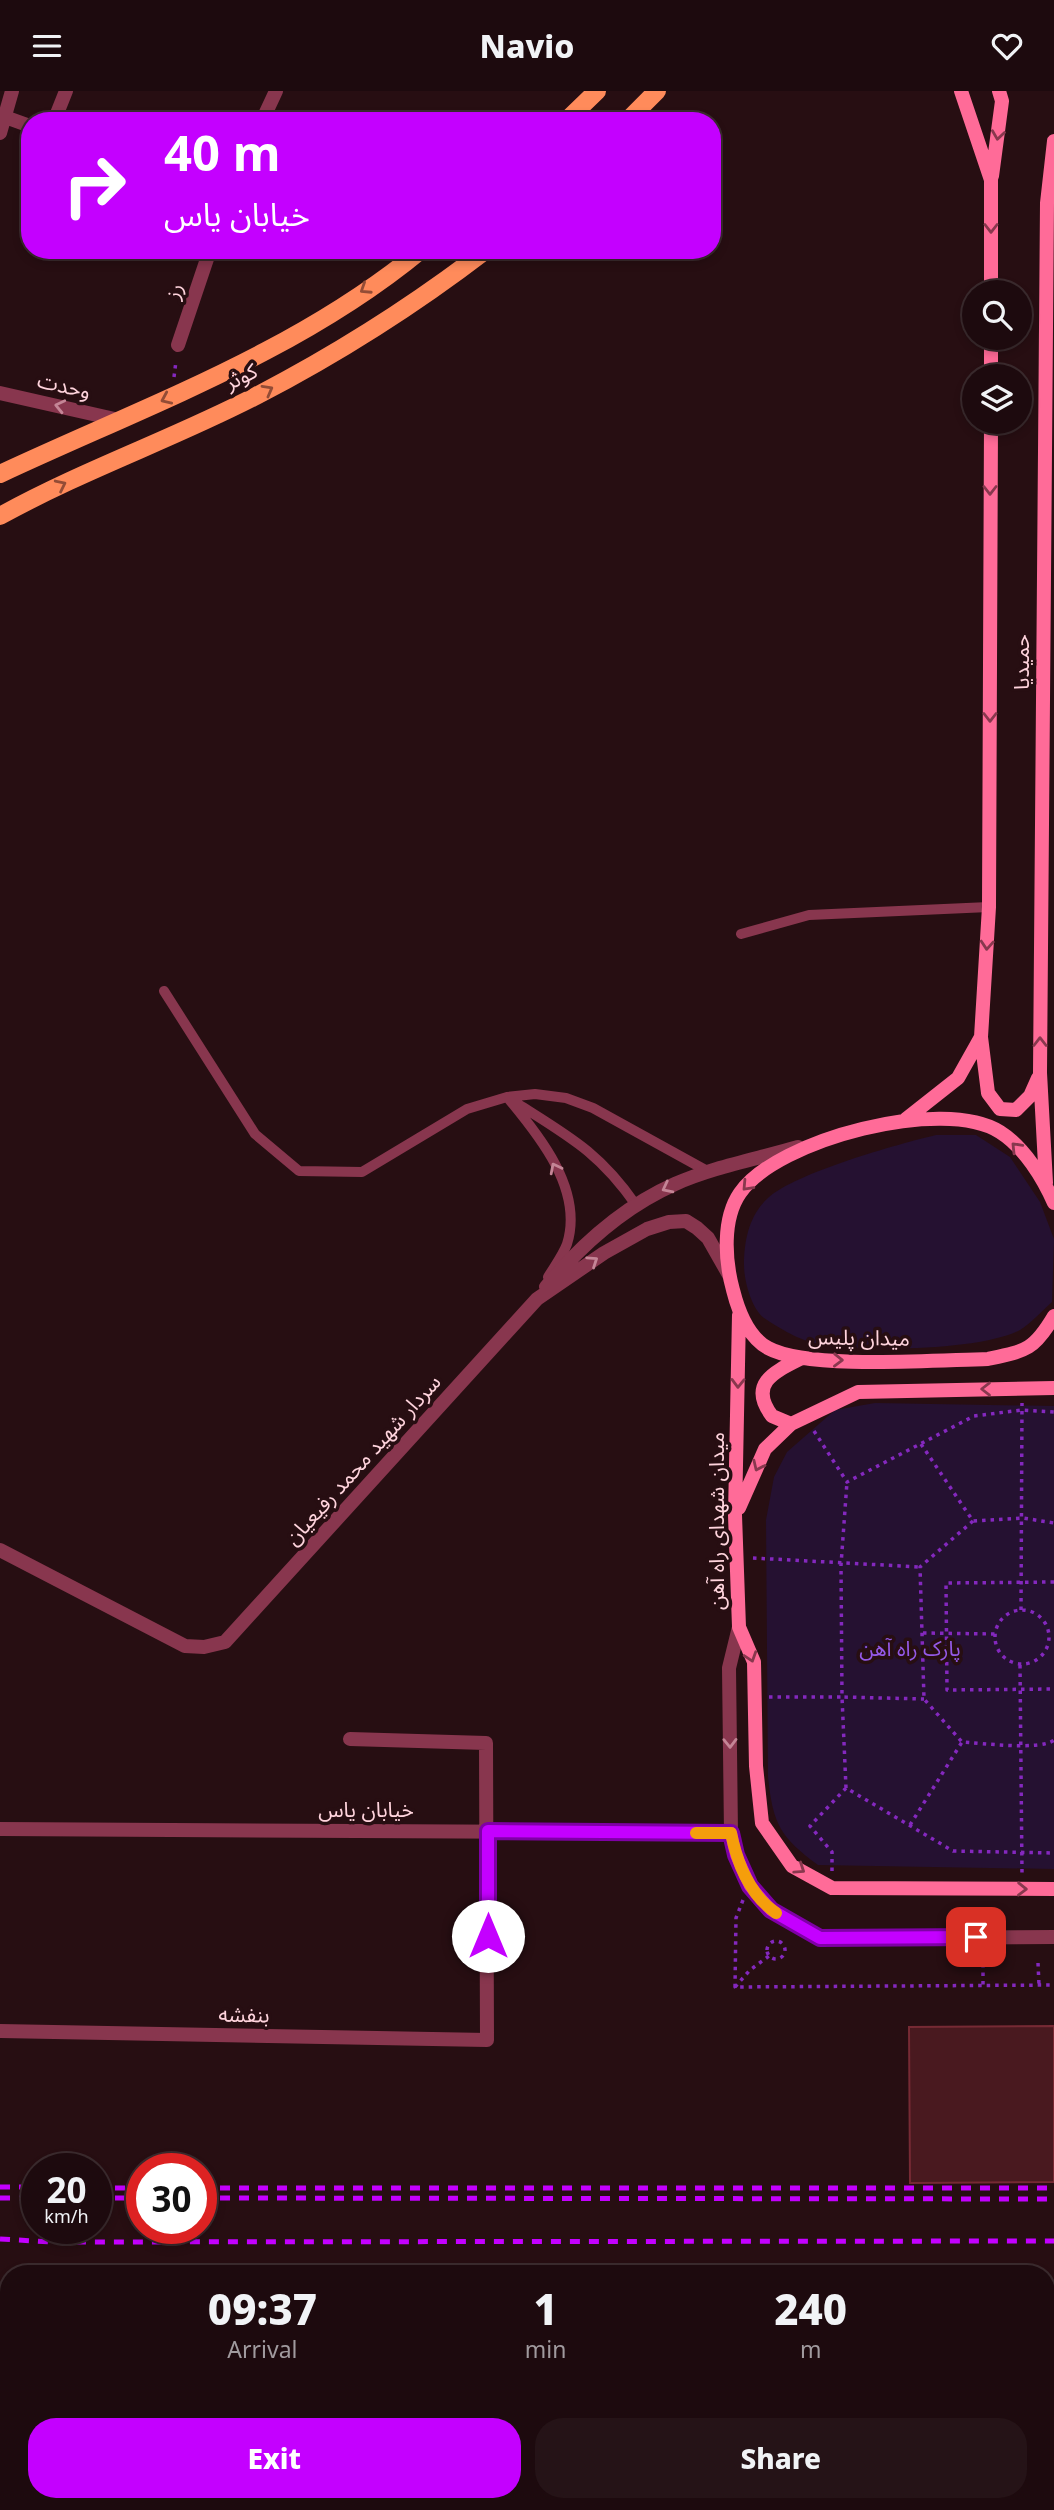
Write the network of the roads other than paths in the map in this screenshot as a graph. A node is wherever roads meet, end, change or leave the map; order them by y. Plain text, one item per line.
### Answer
1 (12, 91) edge
2 (66, 91) edge
3 (276, 91) edge
4 (597, 91) edge
5 (657, 91) edge
6 (961, 91) edge
7 (999, 91) edge
8 (58, 112) edge
9 (266, 112) edge
10 (575, 112) edge
11 (636, 112) edge
12 (5, 117) junction
13 (21, 123) edge
14 (0, 133) edge
15 (1054, 141) edge
16 (991, 180) junction
17 (206, 259) edge
18 (408, 259) edge
19 (474, 259) edge
20 (991, 280) edge
21 (178, 345) road end
22 (0, 393) edge
23 (119, 420) junction
24 (990, 434) edge
25 (0, 474) edge
26 (0, 516) edge
27 (989, 907) junction
28 (741, 933) dead end
29 (164, 991) dead end
30 (981, 1037) junction
31 (1040, 1073) junction
32 (507, 1097) junction
33 (906, 1119) junction
34 (826, 1139) junction
35 (1048, 1140) edge
36 (709, 1173) junction
37 (1046, 1184) junction
38 (1054, 1203) edge
39 (636, 1205) junction
40 (729, 1275) junction
41 (537, 1299) junction
42 (739, 1315) junction
43 (1054, 1316) edge
44 (1054, 1334) edge
45 (1039, 1341) junction
46 (800, 1359) junction
47 (1054, 1388) edge
48 (791, 1424) junction
49 (736, 1515) junction
50 (0, 1550) edge
51 (739, 1627) junction
52 (350, 1739) dead end
53 (0, 1829) edge
54 (488, 1831) junction
55 (731, 1833) junction
56 (1054, 1889) edge
57 (1054, 1937) edge
58 (0, 2031) edge

1 - 12 street
2 - 8 street
3 - 9 street
4 - 10 main road
5 - 11 main road
6 - 16 main road
7 -> 16 main road
12 - 13 street
12 - 14 street
31 -> 15 main road, حمیدیا
16 -> 20 main road
17 - 21 street, رز
18 -> 23 main road, کوثر
26 -> 19 main road, کوثر
23 -> 22 street, وحدت
23 - 25 main road, کوثر
24 -> 27 main road, حمیدیا
27 - 28 lane
27 -> 30 main road, حمیدیا
29 - 32 lane
30 - 31 main road
30 - 33 main road, حمیدیا
31 - 35 main road, حمیدیا
32 - 36 lane
32 - 39 lane
41 -> 32 lane
33 - 34 main road, میدان پلیس
37 -> 33 main road, میدان پلیس
34 - 36 street
34 -> 40 main road, میدان پلیس
35 - 37 main road, حمیدیا
36 -> 39 street
37 - 38 main road, میدان پلیس
39 - 41 street
41 -> 40 street, سردار شهید محمد رفیعیان
40 - 42 main road, میدان پلیس
41 - 50 street, سردار شهید محمد رفیعیان
42 - 46 main road, میدان پلیس
42 -> 49 main road, میدان شهدای راه آهن
43 - 45 main road
44 - 45 street
46 -> 45 main road, میدان پلیس
46 - 48 main road
47 -> 48 main road
48 -> 49 main road
49 - 51 main road, میدان شهدای راه آهن
51 -> 55 street
51 -> 56 main road, میدان شهدای راه آهن
52 - 54 street
53 - 54 street, خیابان یاس
54 - 55 street, خیابان یاس
54 - 58 street, بنفشه
55 - 57 street

